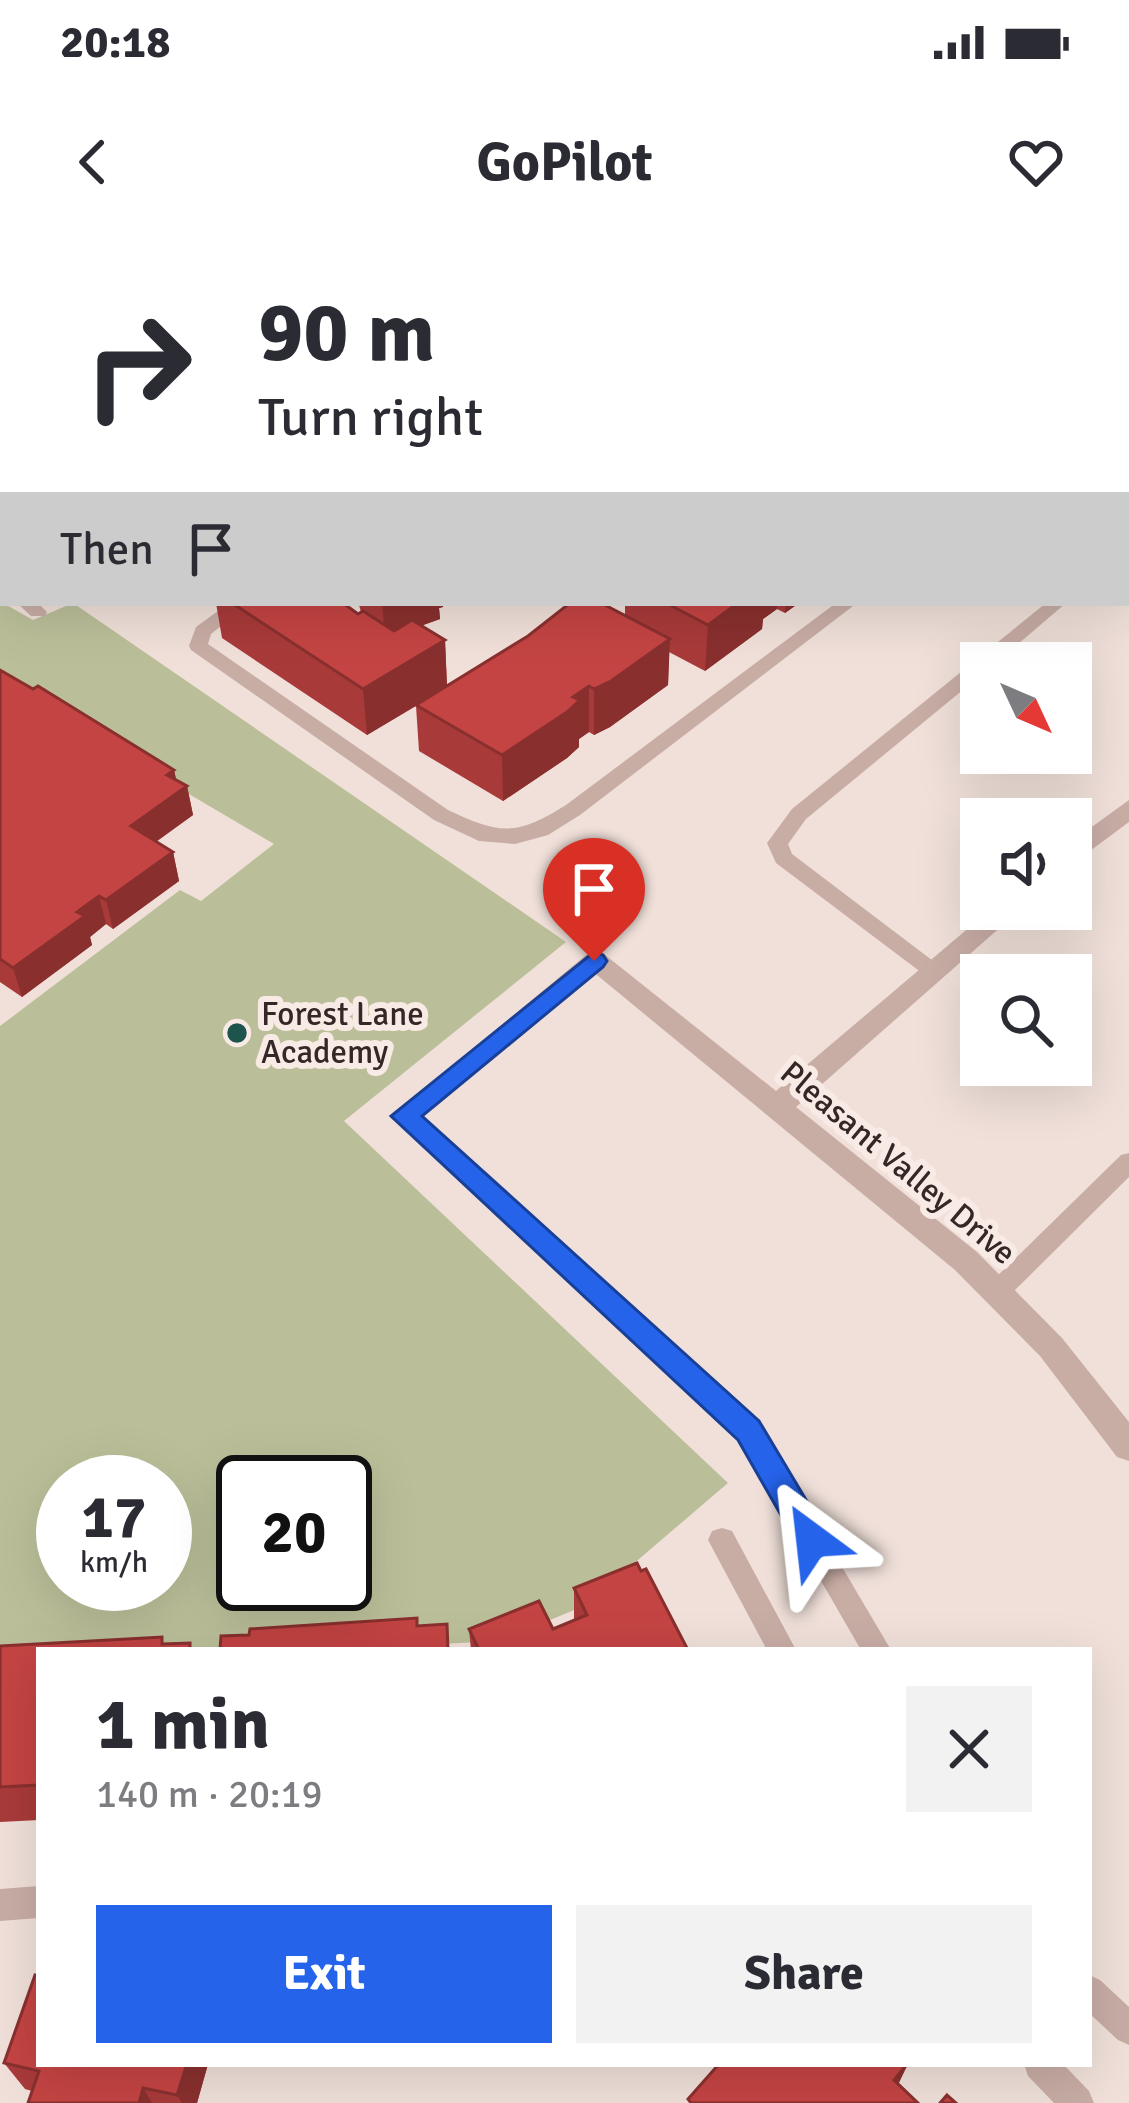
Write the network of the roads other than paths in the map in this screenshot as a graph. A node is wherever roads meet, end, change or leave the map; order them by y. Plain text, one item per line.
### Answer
1 (237, 606) edge
2 (844, 606) edge
3 (1053, 606) edge
4 (1009, 642) edge
5 (960, 682) edge
6 (1129, 808) edge
7 (1092, 839) edge
8 (983, 930) edge
9 (594, 961) joint
10 (934, 970) junction
11 (777, 1107) junction
12 (1129, 1162) edge
13 (997, 1292) junction
14 (1129, 1447) edge
15 (722, 1540) dead end
16 (780, 1647) edge
17 (875, 1647) edge
18 (36, 1902) edge
19 (0, 1905) edge
20 (1092, 1994) edge
21 (1129, 2029) edge
22 (1043, 2067) edge
23 (1078, 2103) edge

1 - 2 lane
3 - 4 lane
5 - 10 lane
6 - 7 street
8 - 10 street
9 - 11 street, Pleasant Valley Drive
9 - 17 lane
10 - 11 street
11 - 13 street, Pleasant Valley Drive
12 - 13 lane
13 - 14 street, Pleasant Valley Drive
15 - 16 lane
18 - 19 lane
20 - 21 lane
22 - 23 lane

